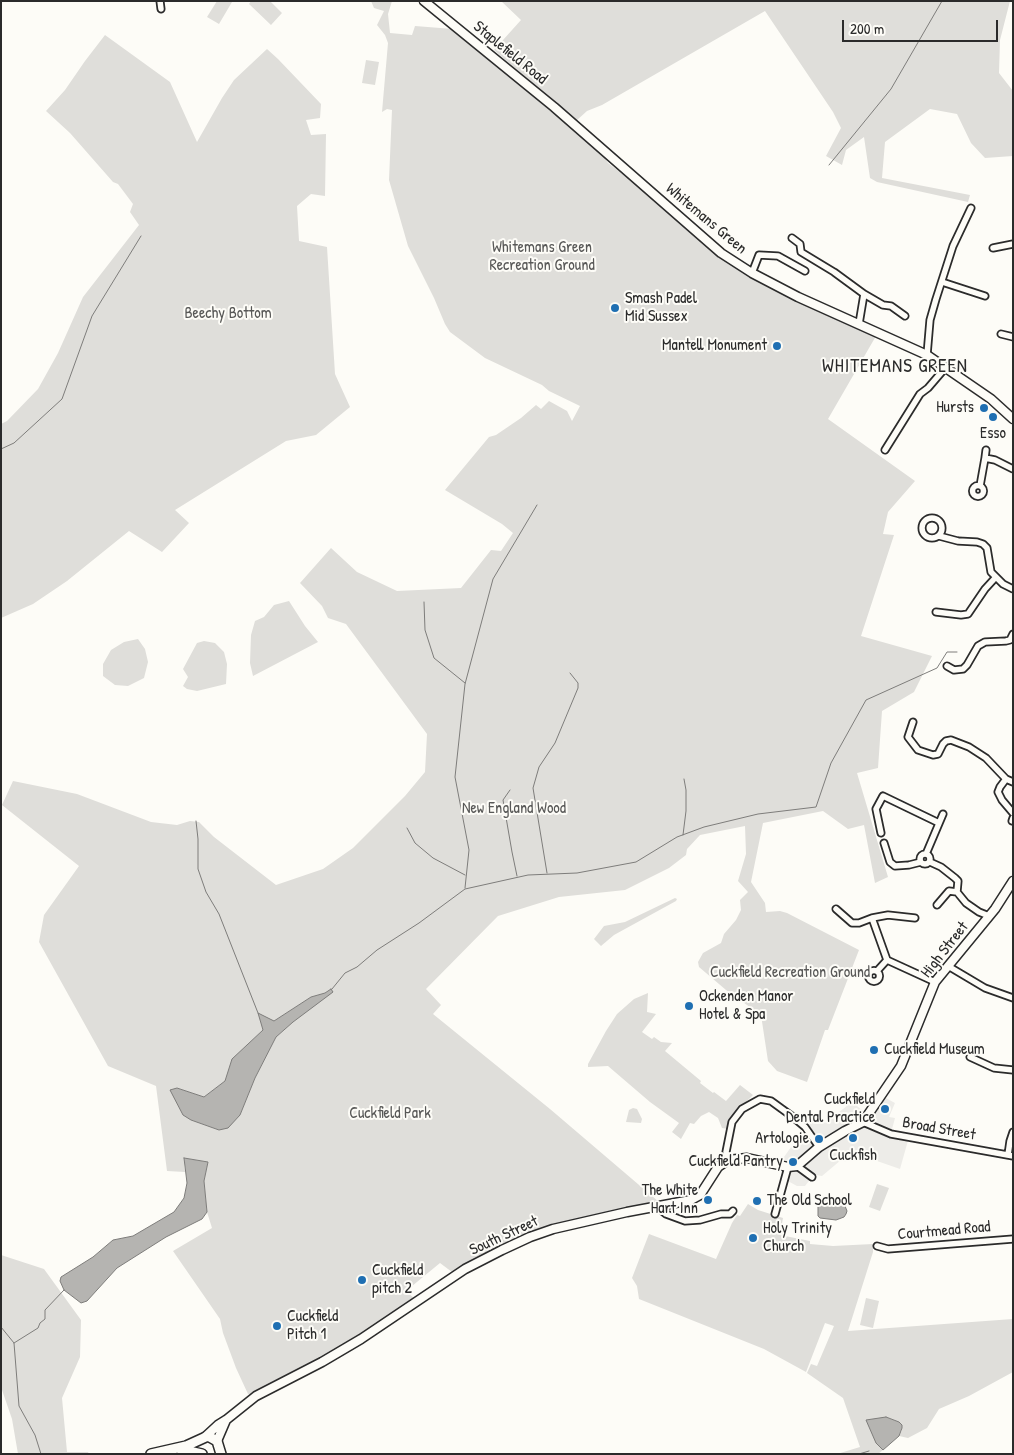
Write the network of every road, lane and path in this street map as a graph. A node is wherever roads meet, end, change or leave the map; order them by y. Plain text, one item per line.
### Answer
1 (160, 1) edge
2 (424, 1) edge
3 (161, 9) dead end
4 (554, 107) joint
5 (971, 208) dead end
6 (792, 238) dead end
7 (1013, 244) edge
8 (993, 248) dead end
9 (805, 271) dead end
10 (752, 273) junction
11 (942, 282) junction
12 (864, 294) junction
13 (985, 296) dead end
14 (905, 316) dead end
15 (859, 324) junction
16 (1001, 334) dead end
17 (1013, 337) edge
18 (927, 355) junction
19 (946, 367) junction
20 (1013, 419) edge
21 (885, 450) dead end
22 (986, 450) dead end
23 (985, 458) junction
24 (1013, 469) edge
25 (980, 486) dead end
26 (939, 536) dead end
27 (996, 577) junction
28 (1013, 589) edge
29 (936, 612) dead end
30 (1013, 634) edge
31 (947, 666) dead end
32 (913, 722) dead end
33 (1006, 779) junction
34 (1013, 782) edge
35 (1013, 813) edge
36 (943, 814) dead end
37 (939, 823) junction
38 (881, 833) dead end
39 (884, 843) dead end
40 (926, 854) junction
41 (921, 862) junction
42 (930, 862) junction
43 (1012, 885) edge
44 (958, 892) junction
45 (937, 905) dead end
46 (836, 909) dead end
47 (989, 916) junction
48 (872, 918) junction
49 (915, 918) dead end
50 (887, 960) junction
51 (948, 966) junction
52 (878, 972) dead end
53 (935, 982) junction
54 (1013, 998) edge
55 (970, 1057) dead end
56 (1013, 1070) edge
57 (863, 1122) junction
58 (1013, 1132) edge
59 (820, 1147) junction
60 (1011, 1156) edge
61 (728, 1160) junction
62 (797, 1166) junction
63 (788, 1167) junction
64 (812, 1177) dead end
65 (660, 1206) junction
66 (733, 1211) dead end
67 (775, 1214) dead end
68 (1013, 1239) edge
69 (877, 1246) dead end
70 (226, 1420) junction
71 (203, 1439) junction
72 (178, 1448) junction
73 (218, 1449) edge
74 (151, 1454) edge
75 (202, 1454) edge

1 - 3 street
2 - 4 main road, Staplefield Road
4 - 10 main road, Whitemans Green
5 - 11 street
6 - 12 street
7 - 8 street
9 - 10 street
10 - 15 main road, Whitemans Green
11 - 13 street
11 - 18 street
12 - 14 street
12 - 15 street
15 - 18 main road, Whitemans Green
16 - 17 street
18 - 19 main road, Whitemans Green
19 - 20 main road, Whitemans Green
19 - 21 street
22 - 23 street
23 - 24 street
23 - 25 street
26 - 27 street
27 - 28 street
27 - 29 street
30 - 31 street
32 - 33 street
33 - 34 street
33 - 35 street
36 - 37 street
37 - 38 street
37 - 40 street
39 - 41 street
40 - 41 street
40 - 42 street
41 - 42 street
42 - 44 street
43 - 47 main road, High Street
44 - 45 street
44 - 47 street
46 - 48 street
47 - 51 main road, High Street
48 - 49 street
48 - 50 street
50 - 52 street
50 - 53 street
51 - 53 main road, High Street
51 - 54 street
53 - 57 main road, High Street
55 - 56 street
57 - 59 main road, High Street
57 - 60 street, Broad Street
58 - 60 street
59 - 61 street
59 - 62 main road, High Street
61 - 63 main road
61 - 65 main road, South Street
62 - 63 main road
62 - 64 street
63 - 67 street
65 - 66 street
65 - 70 main road, South Street
68 - 69 street, Courtmead Road
70 - 71 main road, South Street
70 - 73 main road, South Street
71 - 72 highway
71 - 73 highway
71 - 75 highway
72 - 74 highway
72 - 75 highway

